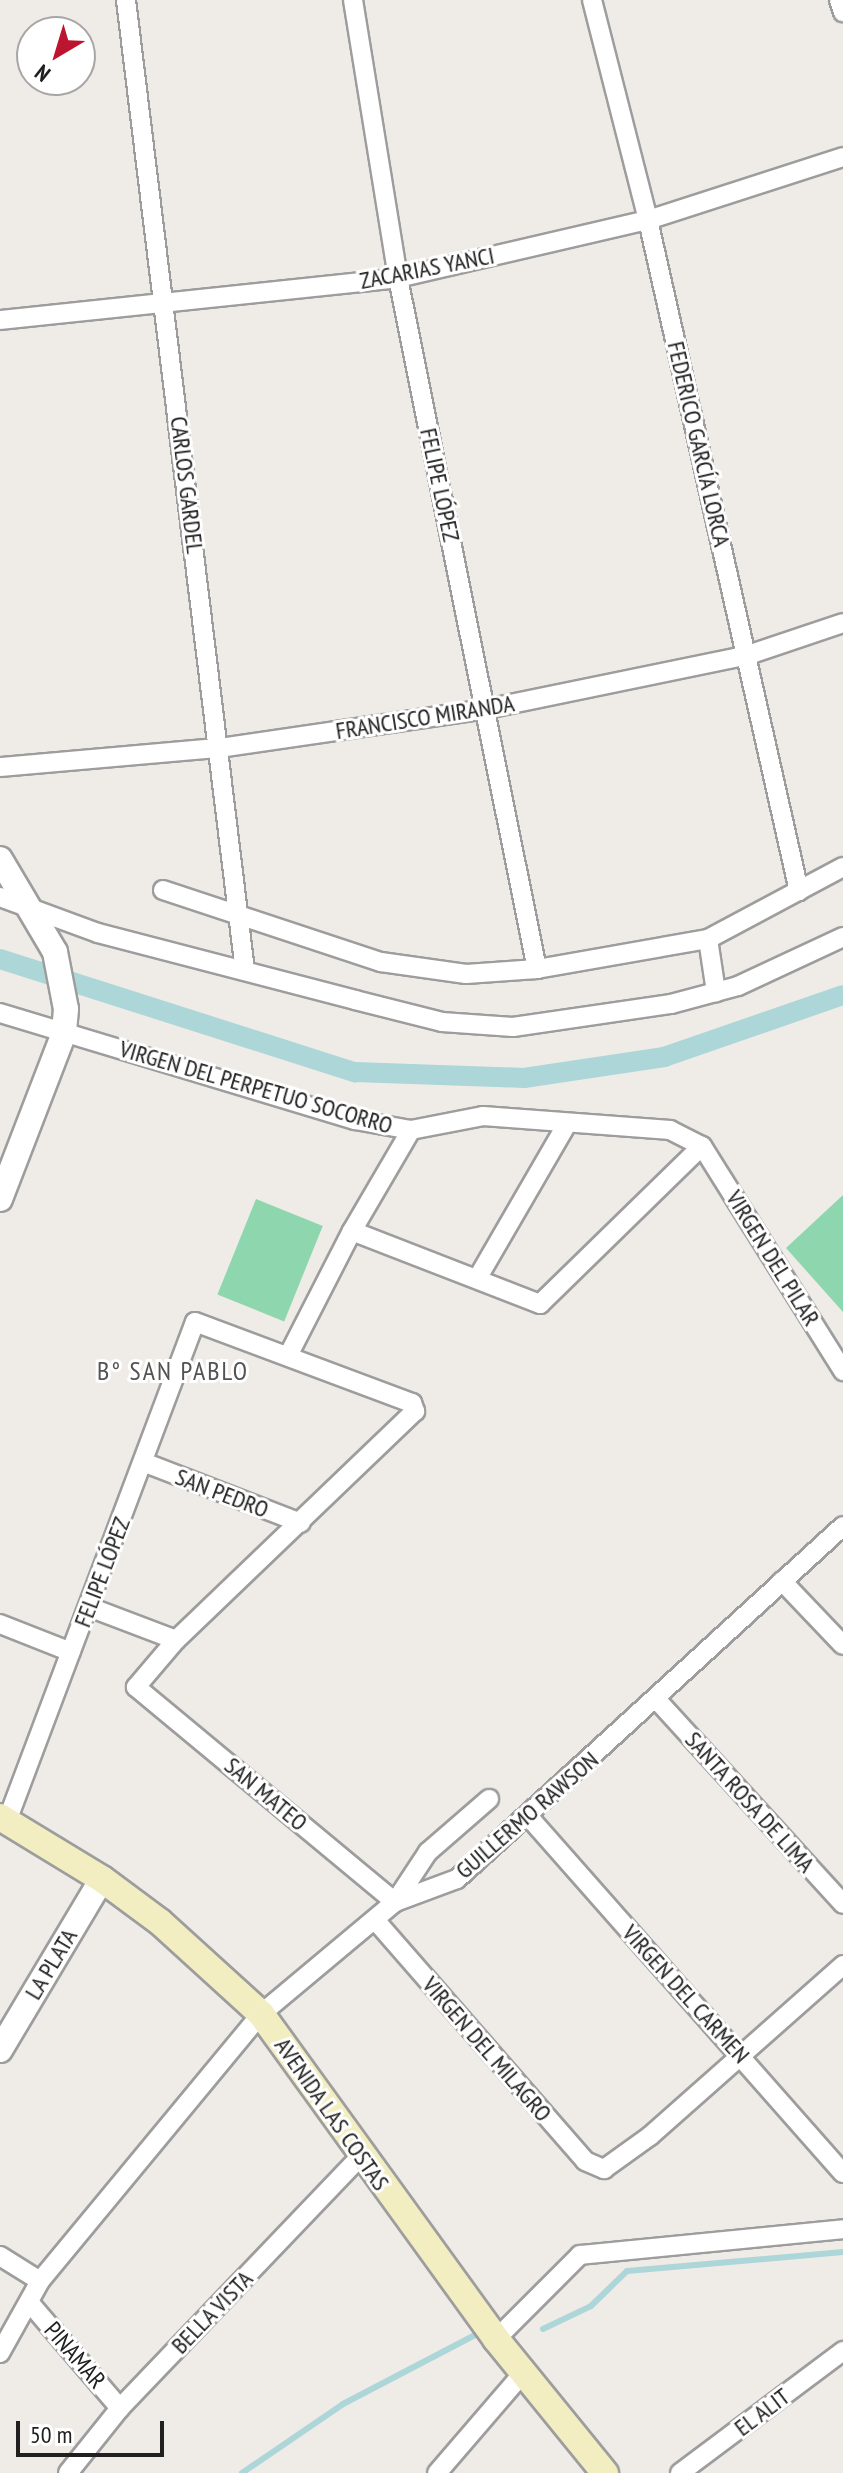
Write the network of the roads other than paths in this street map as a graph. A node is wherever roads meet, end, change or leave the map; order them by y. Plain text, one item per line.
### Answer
1 (126, 0) edge
2 (353, 0) edge
3 (592, 0) edge
4 (839, 0) edge
5 (843, 12) edge
6 (843, 157) edge
7 (648, 220) junction
8 (398, 278) junction
9 (164, 305) junction
10 (0, 320) edge
11 (843, 623) edge
12 (748, 655) junction
13 (486, 709) junction
14 (219, 748) junction
15 (0, 767) edge
16 (0, 859) edge
17 (843, 867) edge
18 (163, 890) dead end
19 (799, 891) junction
20 (0, 897) edge
21 (31, 909) junction
22 (238, 916) junction
23 (843, 937) edge
24 (708, 939) junction
25 (537, 969) junction
26 (245, 971) junction
27 (716, 992) junction
28 (0, 1013) edge
29 (64, 1033) junction
30 (567, 1124) junction
31 (411, 1130) junction
32 (702, 1146) junction
33 (0, 1199) edge
34 (352, 1231) junction
35 (477, 1279) junction
36 (289, 1354) junction
37 (843, 1371) edge
38 (143, 1462) junction
39 (301, 1523) junction
40 (843, 1526) edge
41 (782, 1581) junction
42 (89, 1607) junction
43 (0, 1624) edge
44 (176, 1640) junction
45 (843, 1645) edge
46 (71, 1652) junction
47 (657, 1700) junction
48 (489, 1799) dead end
49 (528, 1816) junction
50 (4, 1819) edge
51 (102, 1879) junction
52 (395, 1902) junction
53 (843, 1904) edge
54 (376, 1921) junction
55 (843, 1965) edge
56 (261, 2014) junction
57 (0, 2050) edge
58 (741, 2056) junction
59 (361, 2156) junction
60 (843, 2173) edge
61 (843, 2229) edge
62 (0, 2256) edge
63 (40, 2281) junction
64 (29, 2302) junction
65 (496, 2339) junction
66 (843, 2351) edge
67 (0, 2353) edge
68 (524, 2372) junction
69 (120, 2408) junction
70 (68, 2473) edge
71 (437, 2473) edge
72 (605, 2473) edge
73 (680, 2473) edge

1 - 9 street, CARLOS GARDEL
2 - 8 street, FELIPE LÓPEZ
3 - 7 street, FEDERICO GARCÍA LORCA
4 - 5 street
6 - 7 street, ZACARIAS YANCI
7 - 8 street, ZACARIAS YANCI
7 - 12 street, FEDERICO GARCÍA LORCA
8 - 9 street, ZACARIAS YANCI
8 - 13 street, FELIPE LÓPEZ
9 - 10 street, ZACARIAS YANCI
9 - 14 street, CARLOS GARDEL
11 - 12 street, FRANCISCO MIRANDA
12 - 13 street, FRANCISCO MIRANDA
12 - 19 street, FEDERICO GARCÍA LORCA
13 - 14 street, FRANCISCO MIRANDA
13 - 25 street, FELIPE LÓPEZ
14 - 15 street, FRANCISCO MIRANDA
14 - 22 street, CARLOS GARDEL
16 - 21 street
17 - 19 street
18 - 22 street
19 - 24 street
20 - 21 street
21 - 26 street
21 - 29 street
22 - 25 street
22 - 26 street, CARLOS GARDEL
23 - 27 street
24 - 25 street
24 - 27 street
26 - 27 street
28 - 29 street, VIRGEN DEL PERPETUO SOCORRO
29 - 31 street, VIRGEN DEL PERPETUO SOCORRO
29 - 33 street
30 - 31 street, VIRGEN DEL PERPETUO SOCORRO
30 - 32 street, VIRGEN DEL PERPETUO SOCORRO
30 - 35 street
31 - 34 street
32 - 35 street
32 - 37 street, VIRGEN DEL PILAR
34 - 35 street
34 - 36 street
36 - 38 street, FELIPE LÓPEZ
36 - 39 street
38 - 39 street, SAN PEDRO
38 - 42 street, FELIPE LÓPEZ
39 - 44 street
40 - 41 street, GUILLERMO RAWSON
41 - 45 street
41 - 47 street, GUILLERMO RAWSON
42 - 44 street
42 - 46 street, FELIPE LÓPEZ
43 - 46 street
44 - 52 street, SAN MATEO
46 - 50 street, FELIPE LÓPEZ
47 - 49 street, GUILLERMO RAWSON
47 - 53 street, SANTA ROSA DE LIMA
48 - 52 street
49 - 52 street, GUILLERMO RAWSON
49 - 58 street, VIRGEN DEL CARMEN
50 - 51 main road, AVENIDA LAS COSTAS
51 - 56 main road, AVENIDA LAS COSTAS
51 - 57 street, LA PLATA
52 - 54 street, GUILLERMO RAWSON
54 - 56 street, GUILLERMO RAWSON
54 - 58 street, VIRGEN DEL MILAGRO
55 - 58 street
56 - 59 main road, AVENIDA LAS COSTAS
56 - 63 street, GUILLERMO RAWSON
58 - 60 street, VIRGEN DEL CARMEN
59 - 65 main road, AVENIDA LAS COSTAS
59 - 69 street, BELLA VISTA
61 - 65 street
62 - 63 street
63 - 64 street, GUILLERMO RAWSON
64 - 67 street, GUILLERMO RAWSON
64 - 69 street, PINAMAR
65 - 68 main road, AVENIDA LAS COSTAS
66 - 73 street, EL ALIT
68 - 71 street
68 - 72 main road, AVENIDA LAS COSTAS
69 - 70 street, BELLA VISTA

